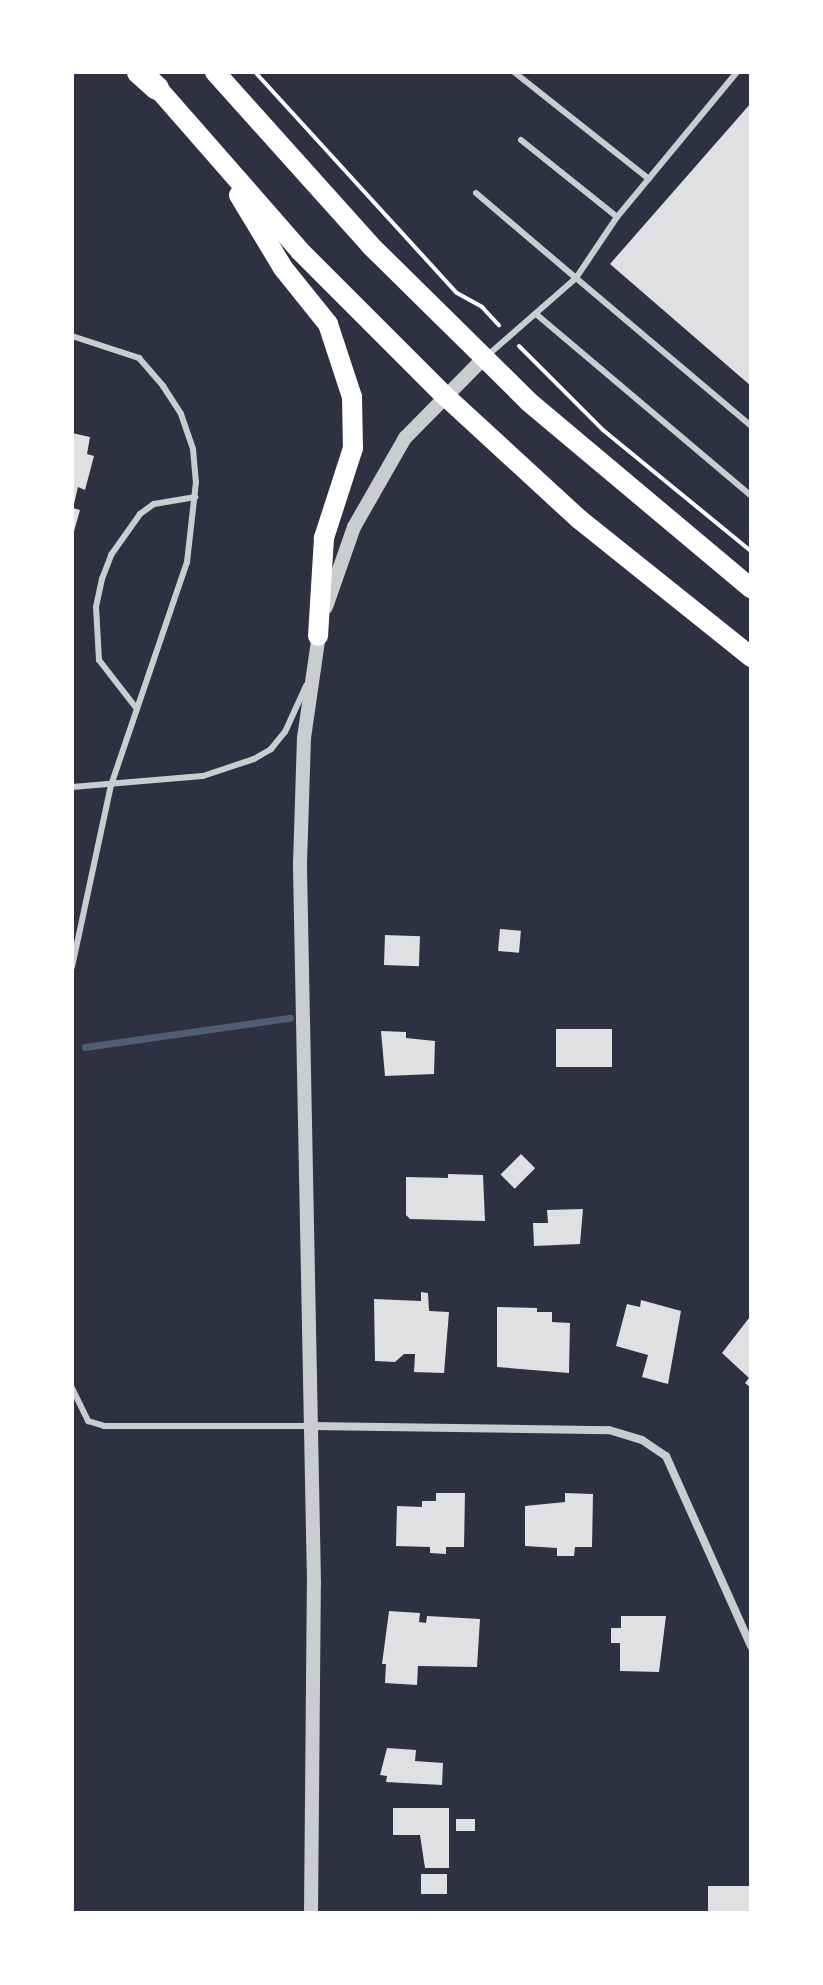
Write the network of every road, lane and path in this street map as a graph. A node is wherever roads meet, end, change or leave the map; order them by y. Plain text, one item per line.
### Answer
1 (215, 72) edge
2 (255, 72) edge
3 (514, 72) edge
4 (737, 72) edge
5 (146, 77) edge
6 (521, 140) dead end
7 (211, 151) junction
8 (649, 179) junction
9 (476, 193) dead end
10 (617, 217) junction
11 (576, 278) junction
12 (536, 314) junction
13 (72, 336) edge
14 (509, 337) junction
15 (484, 358) junction
16 (443, 394) junction
17 (751, 426) edge
18 (751, 496) edge
19 (195, 497) junction
20 (751, 551) edge
21 (751, 588) edge
22 (318, 636) junction
23 (751, 657) edge
24 (310, 675) junction
25 (137, 709) junction
26 (111, 785) junction
27 (72, 787) edge
28 (72, 967) edge
29 (72, 1388) edge
30 (311, 1426) junction
31 (751, 1646) edge
32 (311, 1913) edge

1 - 15 main road
2 - 14 path
3 - 8 lane
4 - 8 lane
5 - 7 main road
6 - 10 lane
7 - 16 main road
7 - 22 main road
8 - 10 lane
9 - 11 lane
10 - 11 lane
11 - 12 lane
11 - 17 lane
12 - 14 lane
12 - 18 lane
13 - 19 lane
14 - 15 lane
14 - 20 path
15 - 16 street
15 - 21 main road
16 - 22 street
16 - 23 main road
19 - 25 lane
19 - 25 lane
22 - 24 street
24 - 26 lane
24 - 30 street
25 - 26 lane
26 - 27 lane
26 - 28 lane
29 - 30 lane
30 - 31 street
30 - 32 street

